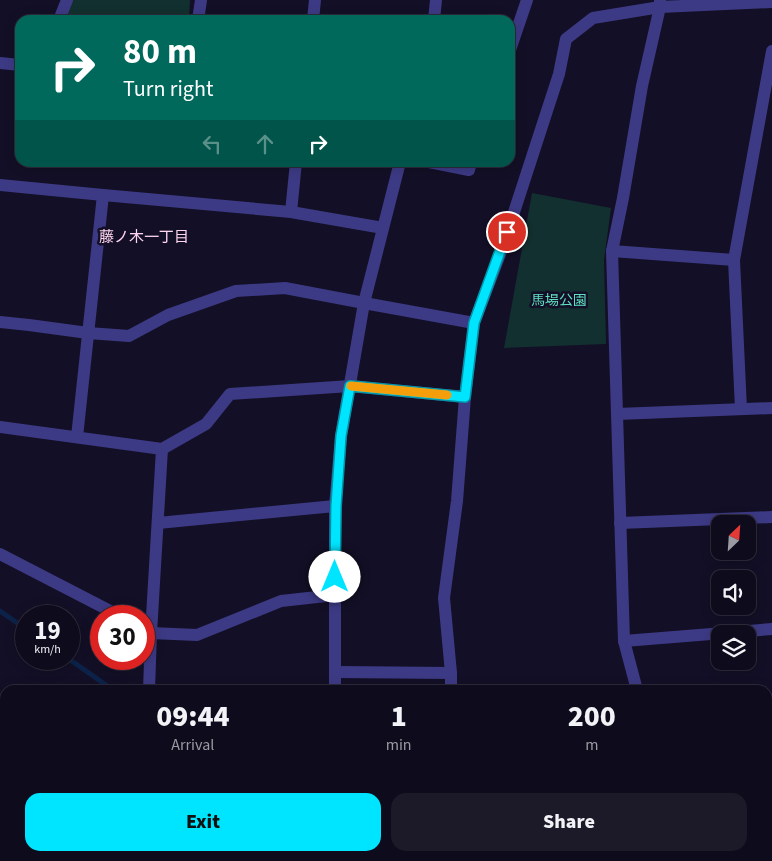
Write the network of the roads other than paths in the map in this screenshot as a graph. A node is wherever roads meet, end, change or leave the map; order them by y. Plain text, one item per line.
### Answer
1 (67, 0) edge
2 (201, 0) edge
3 (315, 0) edge
4 (436, 0) edge
5 (527, 0) edge
6 (772, 2) edge
7 (660, 3) edge
8 (61, 15) edge
9 (199, 15) edge
10 (314, 15) edge
11 (434, 15) edge
12 (515, 35) edge
13 (772, 51) edge
14 (0, 62) edge
15 (15, 64) edge
16 (296, 167) edge
17 (399, 167) edge
18 (454, 167) edge
19 (470, 167) edge
20 (0, 185) edge
21 (103, 195) junction
22 (291, 212) junction
23 (383, 228) junction
24 (612, 250) junction
25 (734, 260) junction
26 (364, 304) junction
27 (0, 322) edge
28 (474, 323) junction
29 (88, 333) junction
30 (350, 386) junction
31 (465, 397) junction
32 (772, 408) edge
33 (741, 409) junction
34 (617, 414) junction
35 (0, 427) edge
36 (76, 437) junction
37 (162, 449) junction
38 (336, 506) junction
39 (772, 517) edge
40 (158, 523) junction
41 (620, 523) junction
42 (0, 554) edge
43 (335, 594) junction
44 (99, 605) edge
45 (150, 605) edge
46 (772, 629) edge
47 (155, 632) edge
48 (624, 642) junction
49 (149, 670) edge
50 (336, 672) junction
51 (451, 673) junction
52 (149, 685) edge
53 (335, 685) edge
54 (451, 685) edge
55 (636, 685) edge

1 - 8 street
2 - 9 street
3 - 10 street
4 - 11 street
5 - 12 street
6 - 7 street
7 - 24 street
7 - 28 street
13 - 25 street
14 - 15 street
16 - 22 street
17 - 23 street
18 - 19 street
20 - 21 street
21 - 22 street
21 - 29 street
22 - 23 street
23 - 26 street
24 - 25 street
24 - 34 street
25 - 33 street
26 - 28 street
26 - 29 street
26 - 30 street
27 - 29 street
28 - 31 street
29 - 36 street
30 - 31 street
30 - 37 street
30 - 38 street
31 - 51 street
32 - 33 street
33 - 34 street
34 - 41 street
35 - 36 street
36 - 37 street
37 - 40 street
38 - 40 street
38 - 43 street
39 - 41 street
40 - 45 street
41 - 48 street
42 - 44 street
43 - 47 street
43 - 50 street
46 - 48 street
48 - 55 street
49 - 52 street
50 - 51 street
50 - 53 street
51 - 54 street

